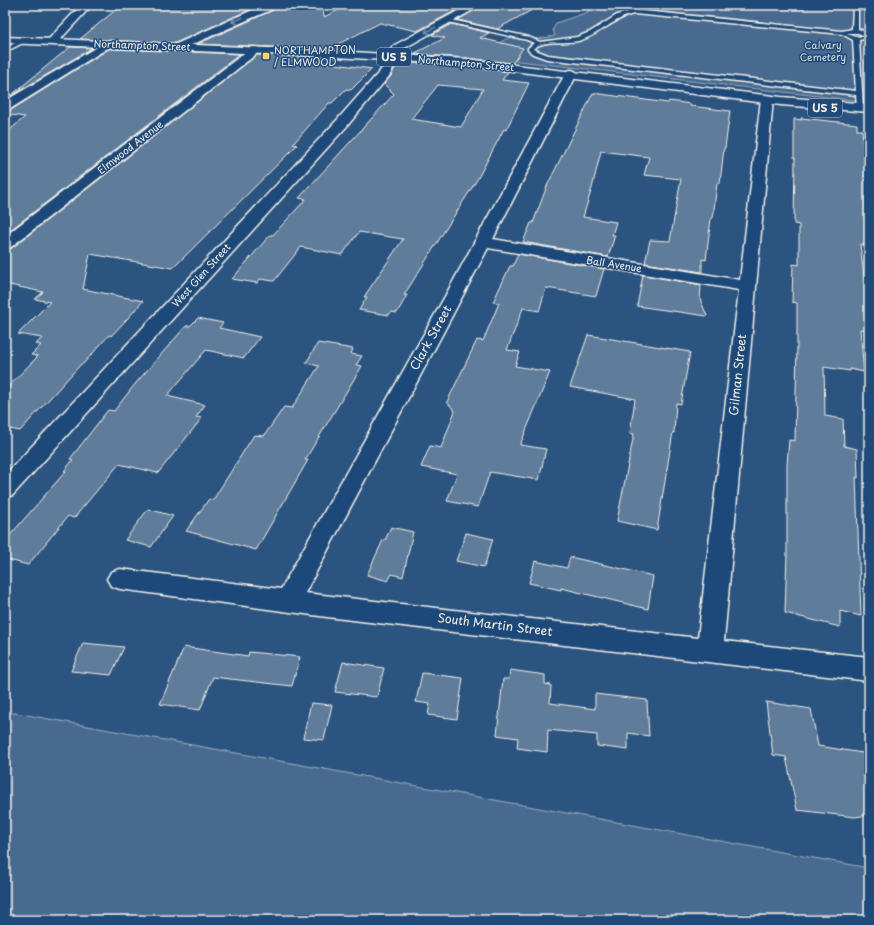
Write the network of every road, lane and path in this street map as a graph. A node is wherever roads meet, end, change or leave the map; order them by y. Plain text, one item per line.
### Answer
1 (87, 5) edge
2 (273, 5) edge
3 (477, 5) edge
4 (856, 5) edge
5 (869, 8) edge
6 (447, 21) junction
7 (855, 30) junction
8 (843, 33) junction
9 (856, 38) junction
10 (5, 40) edge
11 (24, 40) junction
12 (52, 42) junction
13 (539, 43) junction
14 (107, 44) junction
15 (178, 47) junction
16 (5, 50) edge
17 (255, 50) junction
18 (392, 57) junction
19 (571, 74) junction
20 (859, 93) junction
21 (774, 100) junction
22 (5, 106) edge
23 (866, 110) edge
24 (482, 242) junction
25 (5, 244) edge
26 (747, 286) junction
27 (5, 489) edge
28 (120, 578) dead end
29 (288, 600) junction
30 (710, 651) junction
31 (869, 669) edge

1 - 12 street
2 -> 15 street
3 - 6 street, West Glen Street
4 - 5 lane
4 - 7 lane
6 - 13 lane
6 -> 18 street, West Glen Street
7 - 8 lane
7 - 9 lane
8 - 9 lane
8 - 13 lane
9 - 20 lane
10 - 11 street, Northampton Street / US 5
11 - 12 street, Northampton Street / US 5
11 - 16 lane
12 - 14 street, Northampton Street / US 5
13 - 20 lane
14 - 15 street, Northampton Street / US 5
14 - 22 street
15 - 17 street, Northampton Street / US 5
17 - 18 street, Northampton Street / US 5
17 - 25 street, Elmwood Avenue
18 - 19 street, Northampton Street / US 5
18 - 27 street, West Glen Street
19 - 21 street, Northampton Street / US 5
19 - 24 street, Clark Street
20 - 23 lane
21 - 23 street, Northampton Street / US 5
21 - 26 street, Gilman Street
24 - 26 street, Ball Avenue
24 - 29 street, Clark Street
26 - 30 street, Gilman Street
28 - 29 street, South Martin Street
29 - 30 street, South Martin Street
30 - 31 street, South Martin Street

